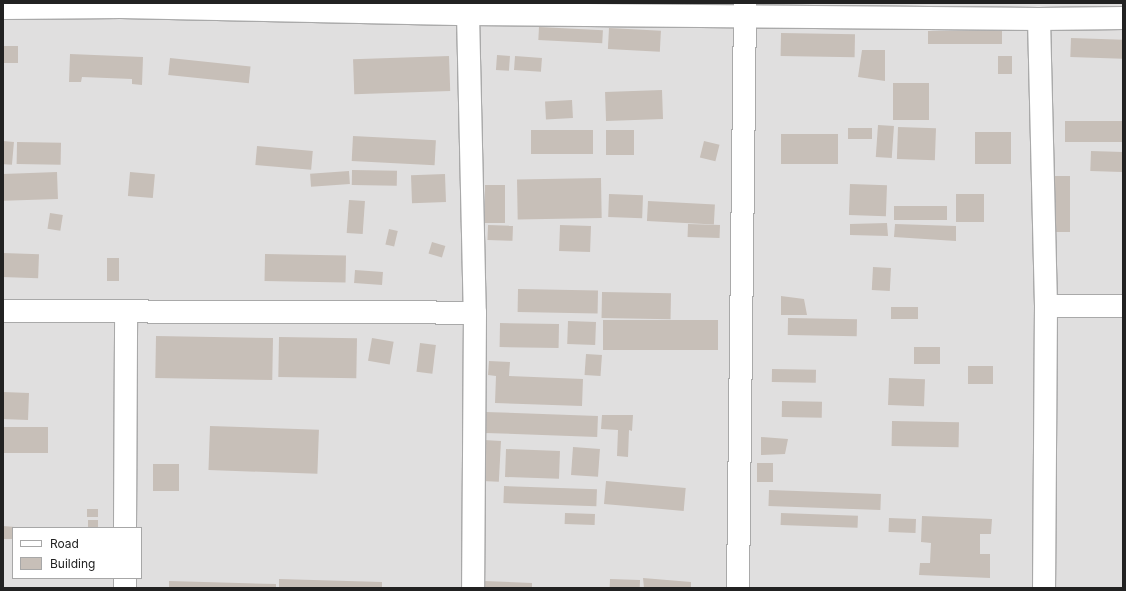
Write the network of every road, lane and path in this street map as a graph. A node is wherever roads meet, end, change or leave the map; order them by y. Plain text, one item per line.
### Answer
1 (121, 5) edge
2 (3, 8) edge
3 (745, 9) edge
4 (468, 14) junction
5 (1123, 18) edge
6 (1039, 19) junction
7 (1046, 306) junction
8 (1123, 306) edge
9 (3, 311) edge
10 (126, 312) junction
11 (475, 313) junction
12 (126, 527) edge
13 (473, 588) edge
14 (738, 588) edge
15 (1044, 588) edge

1 - 2 street
1 - 4 street
3 - 4 street
3 - 6 street
3 - 14 street
4 - 11 street
5 - 6 street
6 - 7 street
7 - 8 street
7 - 15 street
9 - 10 street
10 - 11 street
10 - 12 street
11 - 13 street

